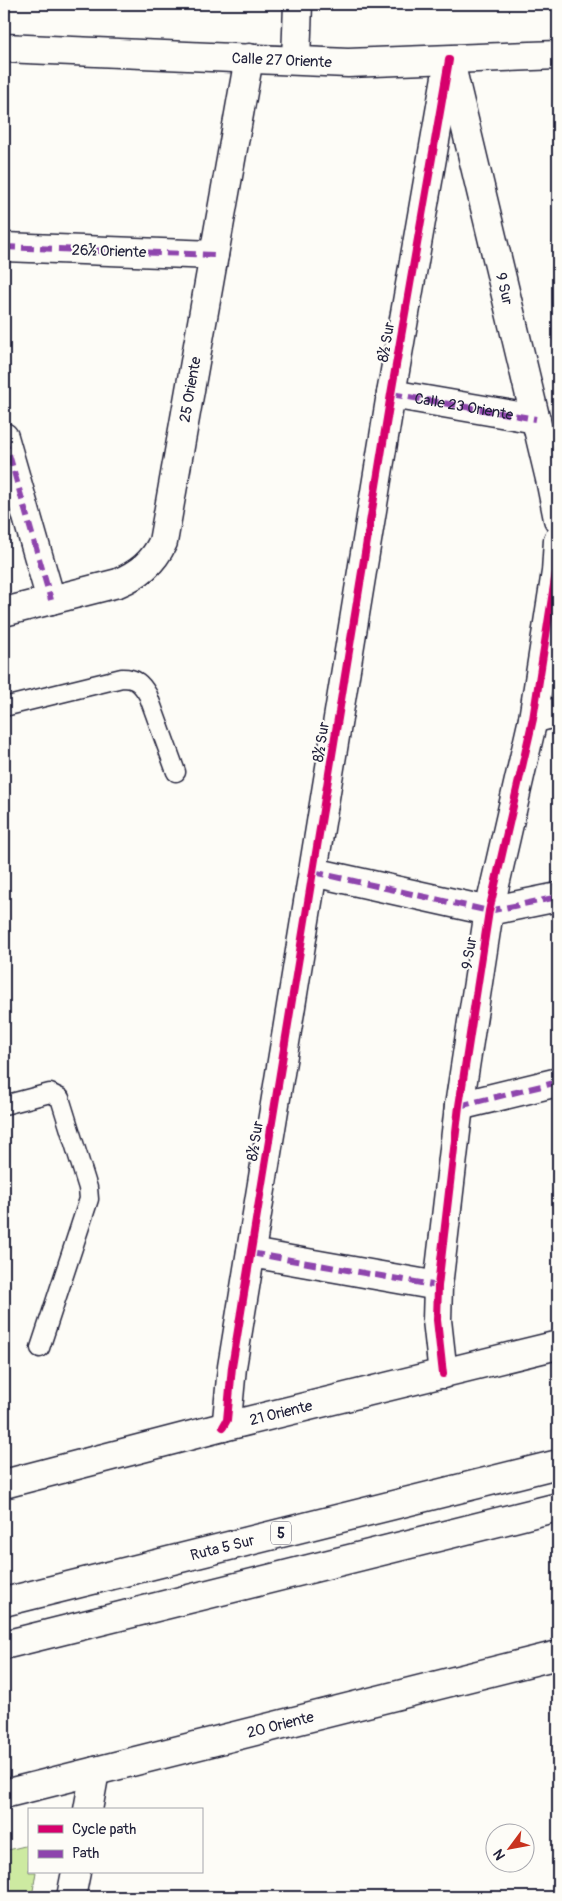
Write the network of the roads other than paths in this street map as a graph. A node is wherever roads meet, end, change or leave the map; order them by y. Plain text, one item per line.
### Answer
1 (298, 4) edge
2 (4, 48) edge
3 (558, 55) edge
4 (249, 58) junction
5 (296, 60) junction
6 (449, 60) junction
7 (4, 247) edge
8 (214, 255) junction
9 (391, 394) junction
10 (536, 419) junction
11 (4, 436) edge
12 (558, 519) edge
13 (558, 540) edge
14 (51, 600) junction
15 (4, 612) edge
16 (4, 707) edge
17 (546, 715) edge
18 (176, 772) dead end
19 (313, 872) junction
20 (558, 897) edge
21 (489, 911) junction
22 (558, 1082) edge
23 (4, 1106) edge
24 (459, 1106) junction
25 (251, 1253) junction
26 (438, 1286) junction
27 (558, 1345) edge
28 (40, 1348) dead end
29 (443, 1374) junction
30 (223, 1427) junction
31 (558, 1464) edge
32 (4, 1484) edge
33 (558, 1507) edge
34 (4, 1602) edge
35 (4, 1645) edge
36 (558, 1655) edge
37 (95, 1771) junction
38 (4, 1794) edge
39 (88, 1808) edge
40 (76, 1874) edge
41 (72, 1897) edge

1 - 5 main road
2 - 4 main road, Calle 27 Oriente
3 - 6 main road, Calle 27 Oriente
4 - 5 main road, Calle 27 Oriente
4 - 8 main road, 25 Oriente
5 - 6 main road, Calle 27 Oriente
6 - 9 main road, 8½ Sur
6 - 10 main road, 9 Sur
7 - 8 main road, 26½ Oriente
8 - 14 main road, 25 Oriente
9 - 10 main road, Calle 23 Oriente
9 - 19 main road, 8½ Sur
10 - 12 main road, 9 Sur
11 - 14 main road
13 - 17 main road, 9 Sur
14 - 15 main road, 25 Oriente
16 - 18 lane
17 - 21 main road, 9 Sur
19 - 21 main road
19 - 25 main road, 8½ Sur
20 - 21 main road
21 - 24 main road, 9 Sur
22 - 24 main road
23 - 28 lane
24 - 26 main road, 9 Sur
25 - 26 main road
25 - 30 main road, 8½ Sur
26 - 29 main road, 9 Sur
27 - 29 main road, 21 Oriente
29 - 30 main road, 21 Oriente
30 - 32 main road, 21 Oriente
31 - 34 main road, Ruta 5 Sur / 5
33 - 35 main road
36 - 37 main road, 20 Oriente
37 - 38 main road, 20 Oriente
37 - 39 main road
40 - 41 main road

